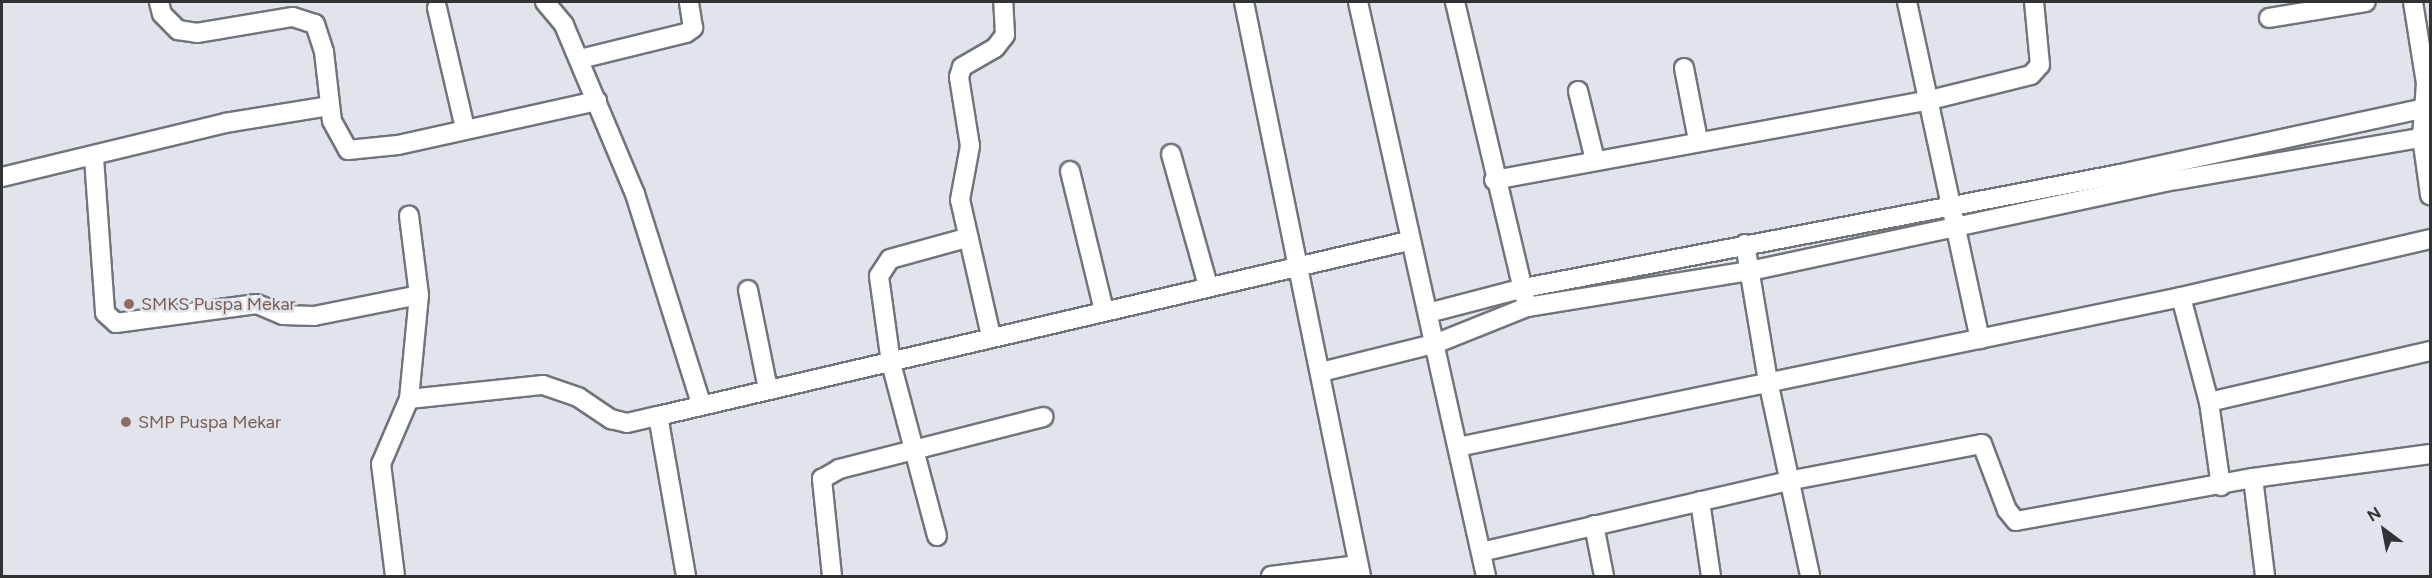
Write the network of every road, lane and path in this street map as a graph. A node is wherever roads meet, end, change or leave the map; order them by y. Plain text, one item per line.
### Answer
1 (159, 2) edge
2 (545, 2) edge
3 (689, 2) edge
4 (1003, 2) edge
5 (1244, 2) edge
6 (1358, 2) edge
7 (1455, 2) edge
8 (1907, 2) edge
9 (2034, 2) edge
10 (2366, 2) edge
11 (2413, 2) edge
12 (437, 8) dead end
13 (2269, 18) dead end
14 (580, 59) junction
15 (1684, 68) dead end
16 (1578, 91) dead end
17 (1930, 100) junction
18 (597, 101) junction
19 (329, 106) junction
20 (2428, 107) edge
21 (465, 128) junction
22 (2426, 136) edge
23 (1698, 140) junction
24 (2219, 153) junction
25 (1171, 154) dead end
26 (94, 158) junction
27 (1595, 160) junction
28 (1070, 171) dead end
29 (2224, 172) junction
30 (2, 177) edge
31 (1494, 180) junction
32 (2430, 195) edge
33 (1950, 206) junction
34 (409, 216) dead end
35 (1953, 226) junction
36 (966, 238) junction
37 (2430, 239) edge
38 (1408, 242) junction
39 (1745, 244) junction
40 (1297, 270) junction
41 (1750, 271) junction
42 (1208, 286) junction
43 (1524, 288) junction
44 (748, 290) dead end
45 (419, 295) junction
46 (2181, 297) junction
47 (1527, 307) junction
48 (1104, 310) junction
49 (1428, 313) junction
50 (991, 336) junction
51 (1980, 339) junction
52 (1437, 343) junction
53 (2430, 351) edge
54 (891, 363) junction
55 (1321, 372) junction
56 (1768, 381) junction
57 (768, 389) junction
58 (409, 399) junction
59 (2209, 402) junction
60 (701, 403) junction
61 (658, 416) junction
62 (1042, 417) dead end
63 (1458, 447) junction
64 (915, 451) junction
65 (2430, 454) edge
66 (2253, 478) junction
67 (1793, 480) junction
68 (2221, 486) junction
69 (1700, 501) junction
70 (1594, 525) junction
71 (937, 536) dead end
72 (1481, 552) junction
73 (1360, 571) edge
74 (395, 576) edge
75 (686, 576) edge
76 (831, 576) edge
77 (1271, 576) edge
78 (1485, 576) edge
79 (1604, 576) edge
80 (1711, 576) edge
81 (1810, 576) edge
82 (2265, 576) edge

1 - 19 street
2 - 14 street
3 - 14 street
4 - 36 street
5 - 40 street
6 - 38 street
7 - 31 street
8 - 17 street
9 - 17 street
10 - 13 street
11 - 20 street
12 - 21 street
14 - 18 street
15 - 23 street
16 - 27 street
17 - 23 street
17 - 33 street
18 - 21 street
18 - 60 street
19 - 21 street
19 - 26 street
20 - 22 street
20 - 24 street
22 - 29 street
22 - 32 street
23 - 27 street
24 - 29 street
24 - 33 street
25 - 42 street
26 - 30 street
26 - 45 street
27 - 31 street
28 - 48 street
29 - 35 street
31 - 43 street
33 - 35 street
33 - 39 street
34 - 45 street
35 - 41 street
35 - 51 street
36 - 50 street
36 - 54 street
37 - 46 street
38 - 40 street
38 - 49 street
39 - 41 street
39 - 43 street
40 - 42 street
40 - 55 street
41 - 47 street
41 - 56 street
42 - 48 street
43 - 47 street
43 - 49 street
44 - 57 street
45 - 58 street
46 - 51 street
46 - 59 street
47 - 52 street
48 - 50 street
49 - 52 street
50 - 54 street
51 - 56 street
52 - 55 street
52 - 63 street
53 - 59 street
54 - 57 street
54 - 64 street
55 - 73 street
56 - 63 street
56 - 67 street
57 - 60 street
58 - 61 street
58 - 74 street
59 - 68 street
60 - 61 street
61 - 75 street
62 - 64 street
63 - 72 street
64 - 71 street
64 - 76 street
65 - 66 street
66 - 68 street
66 - 82 street
67 - 68 street
67 - 69 street
67 - 81 street
69 - 70 street
69 - 80 street
70 - 72 street
70 - 79 street
72 - 78 street
73 - 77 street

